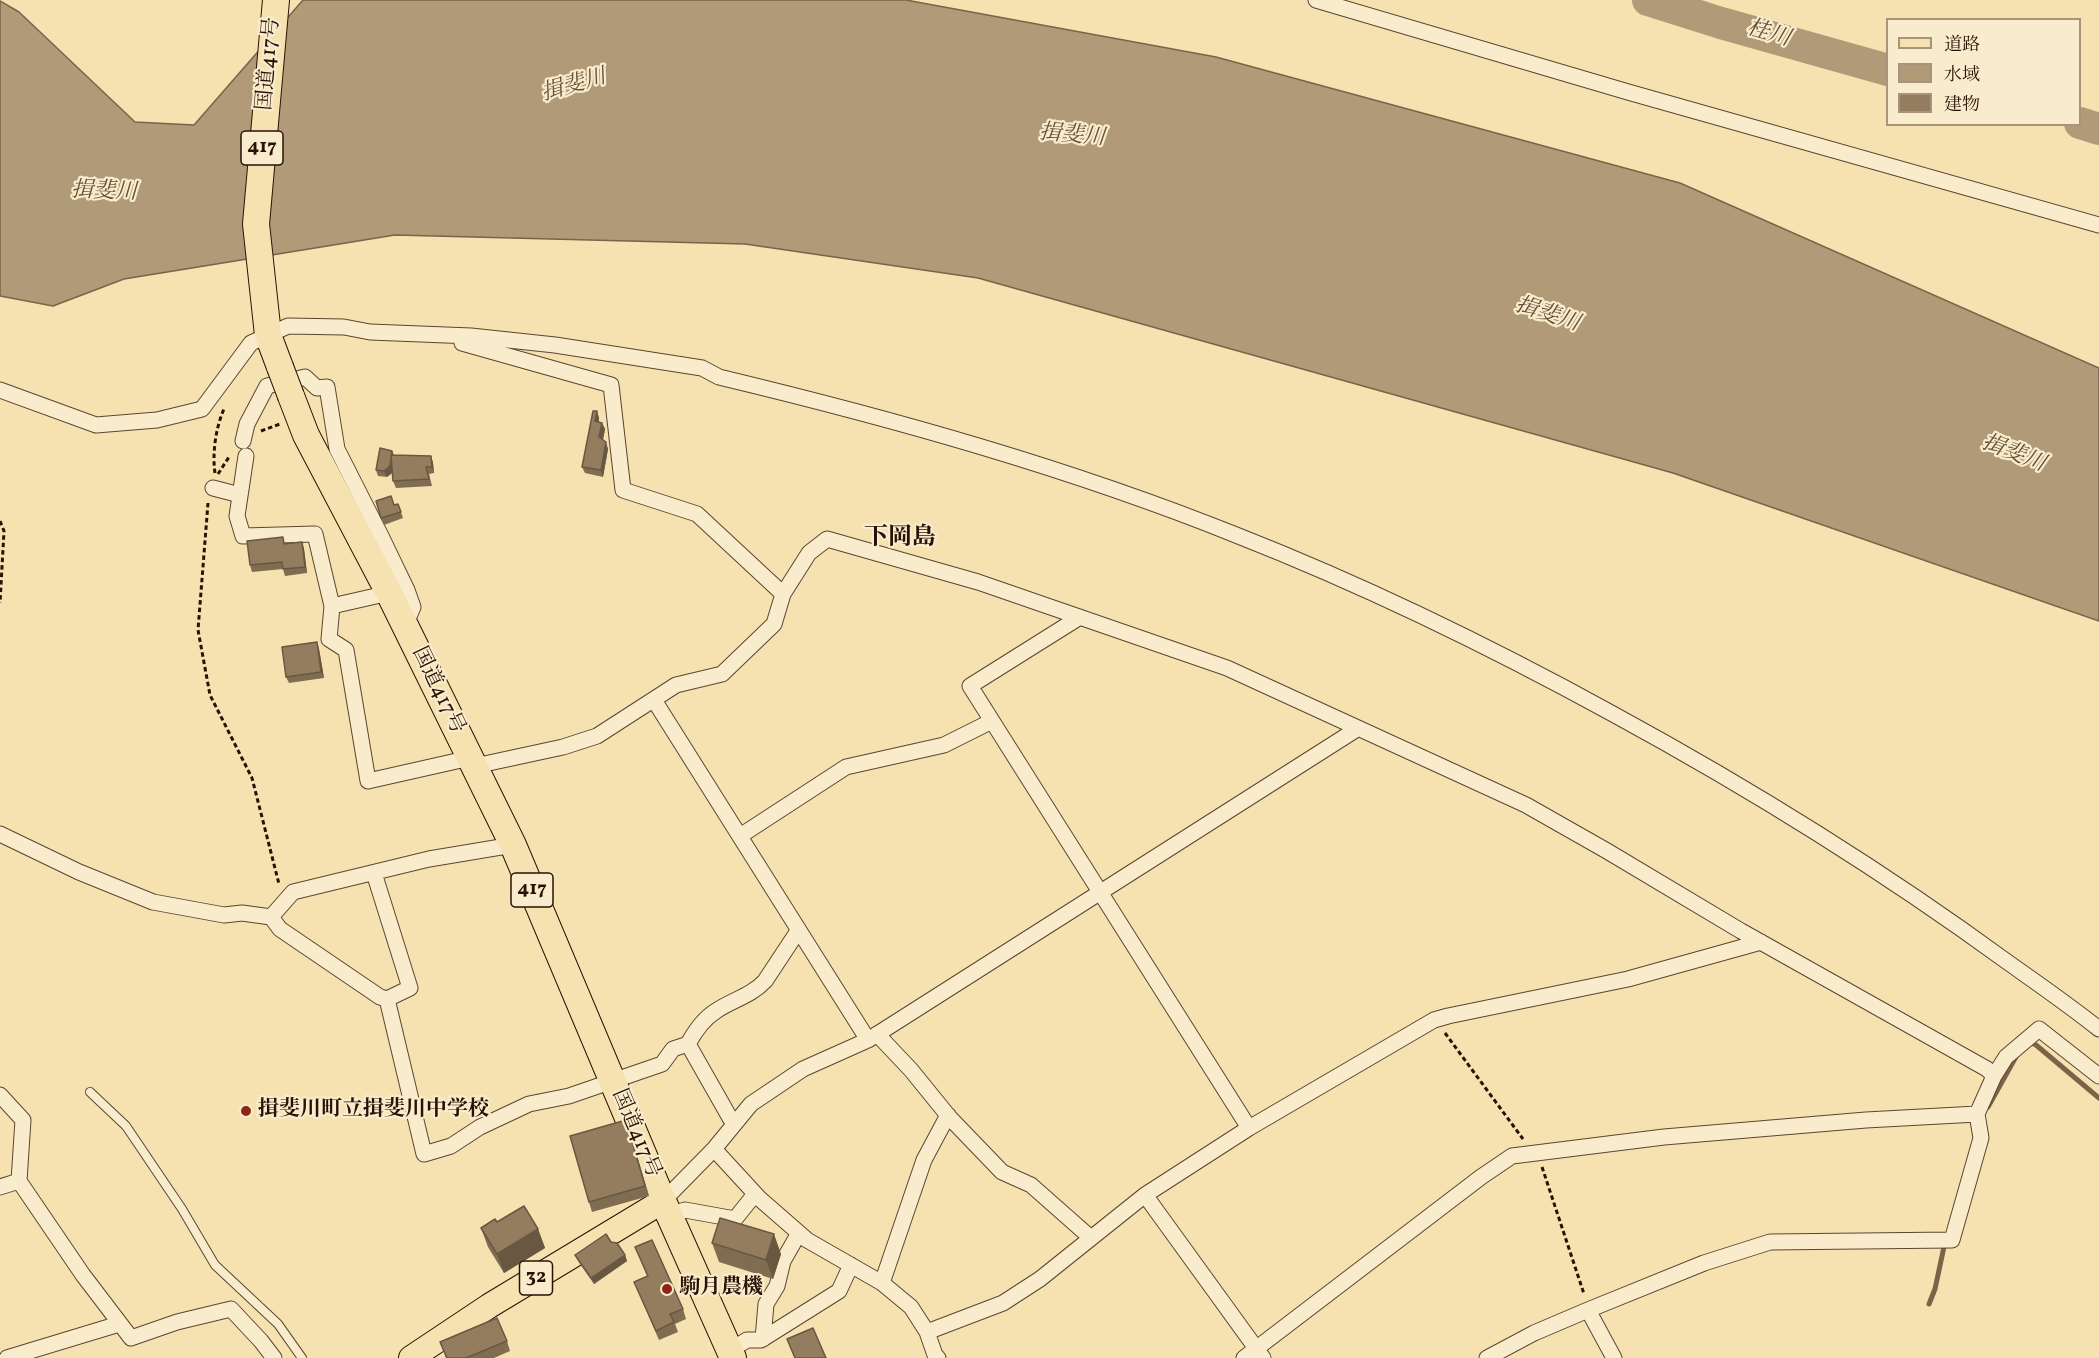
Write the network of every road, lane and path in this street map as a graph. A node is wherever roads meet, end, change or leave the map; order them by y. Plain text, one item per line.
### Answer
1 (276, 0) edge
2 (1316, 0) edge
3 (2099, 225) edge
4 (268, 335) junction
5 (437, 336) junction
6 (0, 390) edge
7 (225, 407) dead end
8 (295, 407) junction
9 (243, 441) junction
10 (246, 456) dead end
11 (213, 488) joint
12 (240, 495) junction
13 (0, 520) edge
14 (389, 593) junction
15 (783, 594) junction
16 (0, 603) edge
17 (332, 606) junction
18 (1080, 617) junction
19 (405, 626) junction
20 (654, 700) junction
21 (992, 721) junction
22 (1357, 729) junction
23 (472, 762) junction
24 (0, 834) edge
25 (740, 836) junction
26 (513, 845) junction
27 (374, 873) junction
28 (1100, 893) junction
29 (286, 900) junction
30 (271, 917) junction
31 (798, 931) junction
32 (1761, 942) junction
33 (387, 999) junction
34 (1434, 1020) junction
35 (2099, 1029) edge
36 (872, 1037) junction
37 (688, 1044) junction
38 (1994, 1076) junction
39 (2099, 1076) edge
40 (613, 1082) junction
41 (90, 1092) dead end
42 (0, 1095) edge
43 (1977, 1114) junction
44 (948, 1115) junction
45 (735, 1123) junction
46 (1249, 1128) junction
47 (714, 1149) junction
48 (1534, 1154) junction
49 (19, 1181) junction
50 (0, 1187) edge
51 (755, 1194) junction
52 (1145, 1195) junction
53 (666, 1208) junction
54 (799, 1233) junction
55 (1091, 1238) junction
56 (851, 1265) junction
57 (882, 1283) junction
58 (1588, 1310) junction
59 (118, 1324) junction
60 (927, 1332) junction
61 (763, 1339) junction
62 (438, 1350) edge
63 (1260, 1353) edge
64 (731, 1356) edge
65 (7, 1358) edge
66 (274, 1358) edge
67 (302, 1358) edge
68 (411, 1358) edge
69 (938, 1358) edge
70 (1244, 1358) edge
71 (1487, 1358) edge
72 (1614, 1358) edge

1 - 4 highway, 国道417号 / 417
2 - 3 street
4 - 5 street
4 - 6 street
4 - 8 highway, 国道417号 / 417, bridge
5 - 15 street
5 - 35 street
7 - 9 path
8 - 9 path
8 - 14 highway, 国道417号 / 417
9 - 19 street
10 - 12 street
11 - 12 street
11 - 29 path
12 - 17 street
13 - 16 path
14 - 17 street
14 - 19 highway, 国道417号 / 417
15 - 18 street
15 - 20 street
17 - 23 street
18 - 21 street
18 - 22 street
19 - 23 highway, 国道417号 / 417
20 - 23 street
20 - 25 street
21 - 25 street
21 - 28 street
22 - 28 street
22 - 32 street
23 - 26 highway, 国道417号 / 417
24 - 30 street
25 - 31 street
26 - 27 street
26 - 40 highway, 国道417号 / 417
27 - 29 street
27 - 33 street
28 - 36 street
28 - 46 street
29 - 30 street
30 - 33 street
31 - 36 street
31 - 37 street
32 - 34 street
32 - 38 street
33 - 40 street
34 - 46 street
34 - 48 path
36 - 44 street
36 - 45 street
37 - 40 street
37 - 45 street
38 - 39 street
38 - 43 street
40 - 53 highway, 国道417号 / 417
41 - 67 lane
42 - 49 street
43 - 48 street
43 - 58 street
44 - 55 street
44 - 57 street
45 - 47 street
46 - 52 street
47 - 51 street
47 - 53 street
48 - 58 path
48 - 63 street
49 - 50 street
49 - 59 street
51 - 53 street
51 - 54 street
52 - 55 street
52 - 63 street
53 - 62 main road, 32
53 - 64 highway, 国道417号 / 417
54 - 56 street
54 - 61 street
55 - 60 street
56 - 57 street
56 - 61 street
57 - 60 street
58 - 71 street
58 - 72 street
59 - 65 street
59 - 66 street
60 - 69 street
61 - 64 street
62 - 68 main road, 32
63 - 70 street

